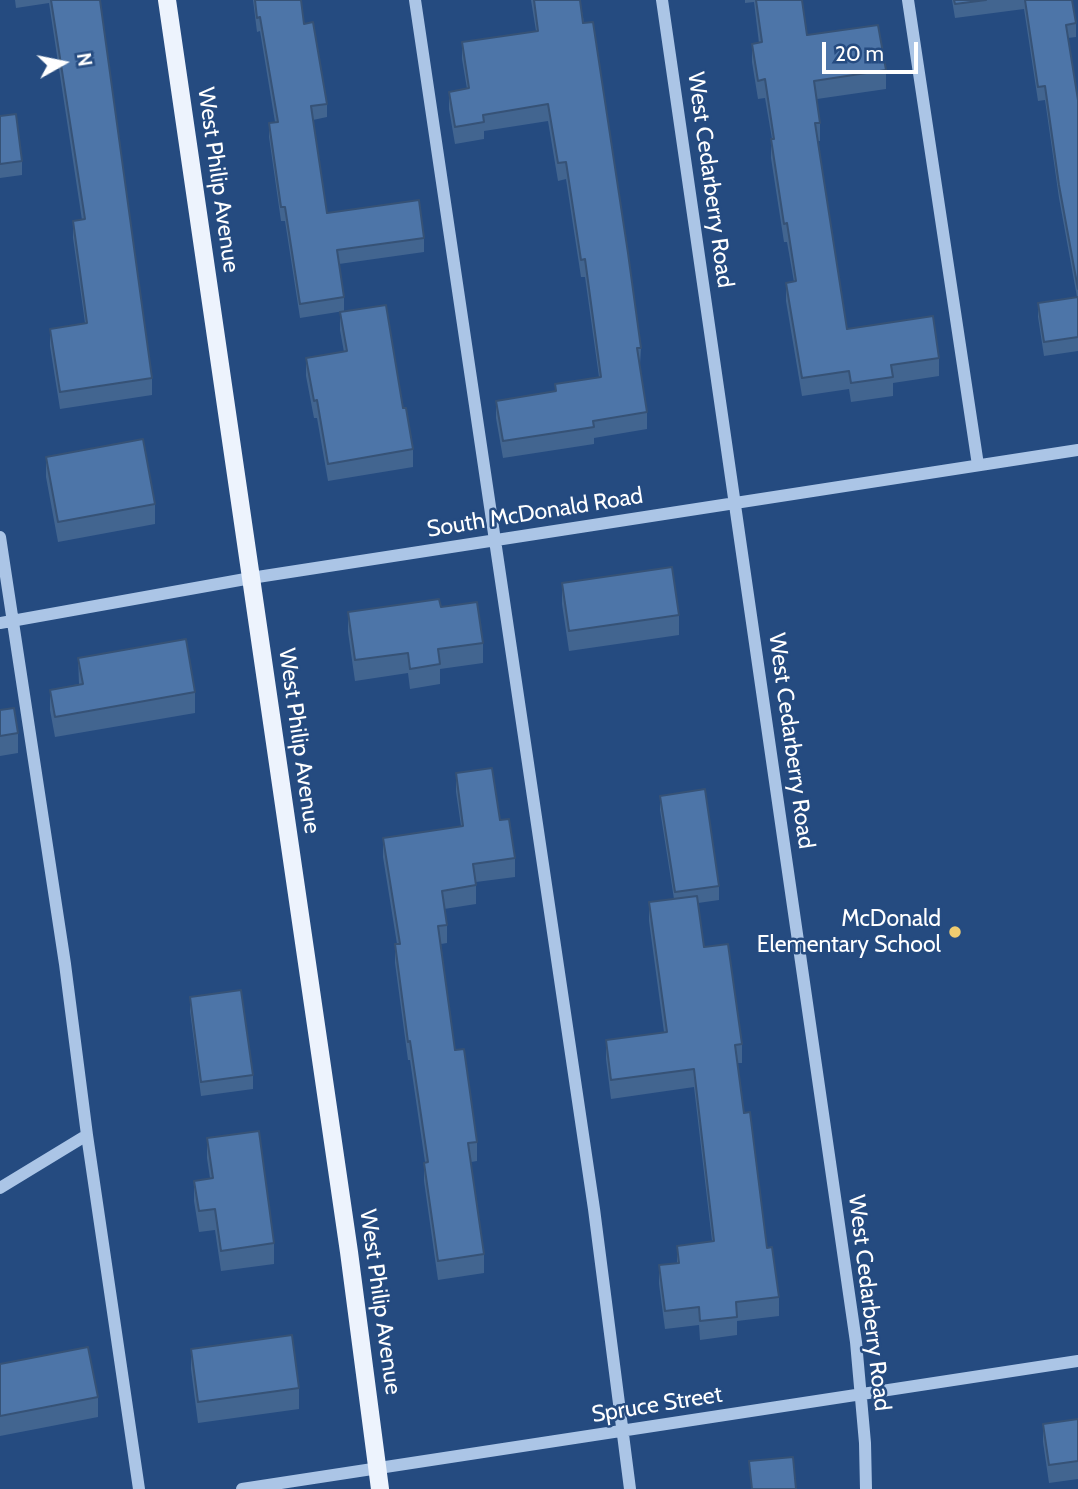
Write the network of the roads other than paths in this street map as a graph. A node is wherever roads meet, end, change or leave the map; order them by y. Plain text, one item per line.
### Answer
1 (167, 0) edge
2 (415, 0) edge
3 (662, 0) edge
4 (908, 0) edge
5 (1078, 450) edge
6 (978, 466) junction
7 (736, 503) junction
8 (0, 537) edge
9 (494, 541) junction
10 (251, 578) junction
11 (6, 622) edge
12 (87, 1135) junction
13 (0, 1188) edge
14 (1078, 1361) edge
15 (861, 1395) junction
16 (622, 1432) junction
17 (377, 1469) junction
18 (139, 1489) edge
19 (242, 1489) edge
20 (380, 1489) edge
21 (630, 1489) edge
22 (866, 1489) edge

1 - 10 main road, West Philip Avenue
2 - 9 street
3 - 7 street, West Cedarberry Road
4 - 6 street
5 - 6 street, South McDonald Road
6 - 7 street, South McDonald Road
7 - 9 street, South McDonald Road
7 - 15 street, West Cedarberry Road
8 - 11 street
9 - 10 street, South McDonald Road
9 - 16 street
10 - 11 street, South McDonald Road
10 - 17 main road, West Philip Avenue
11 - 12 street
12 - 13 street
12 - 18 street
14 - 15 street, Spruce Street
15 - 16 street, Spruce Street
15 - 22 street, West Cedarberry Road
16 - 17 street, Spruce Street
16 - 21 street
17 - 19 street, Spruce Street
17 - 20 main road, West Philip Avenue

